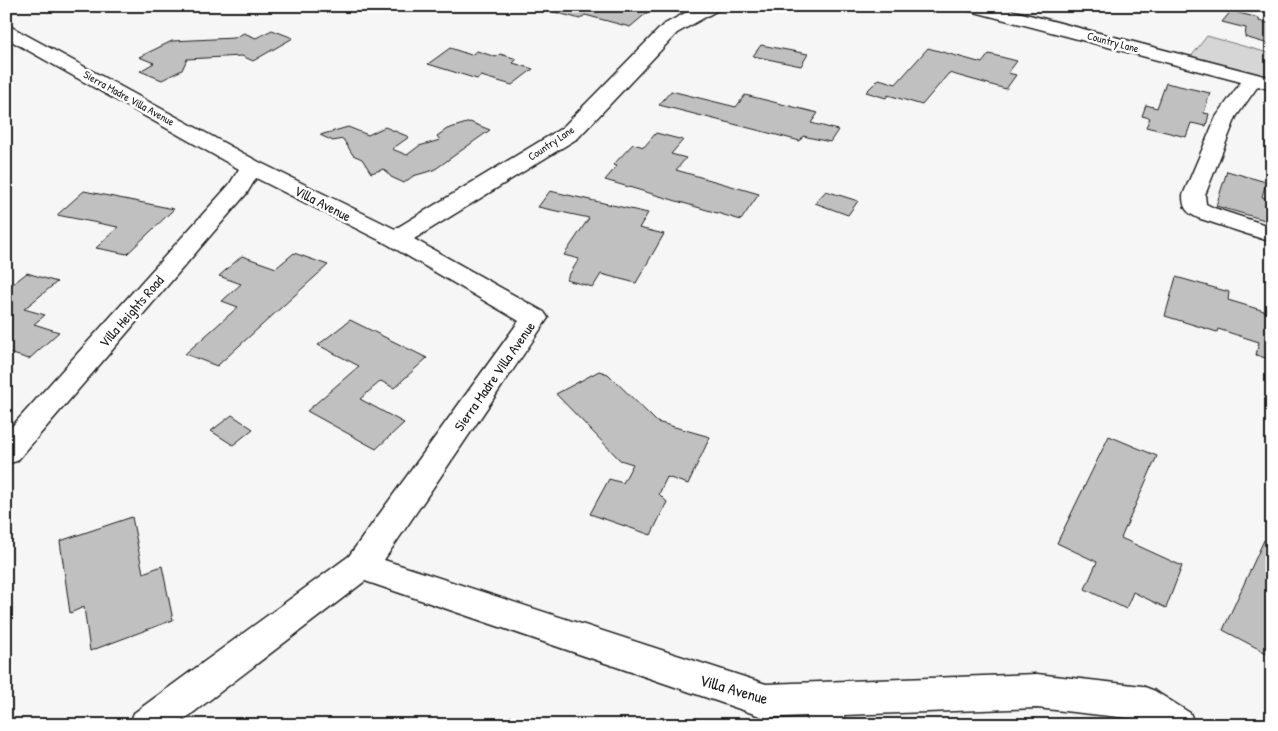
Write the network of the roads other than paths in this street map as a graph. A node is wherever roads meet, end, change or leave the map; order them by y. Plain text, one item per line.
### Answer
1 (712, 6) edge
2 (972, 6) edge
3 (1005, 9) edge
4 (6, 30) edge
5 (1262, 82) edge
6 (251, 166) junction
7 (1272, 235) edge
8 (396, 239) junction
9 (6, 453) edge
10 (362, 566) junction
11 (825, 712) edge
12 (148, 725) edge
13 (1177, 725) edge

1 - 8 street, Country Lane
2 - 3 street, Country Lane
3 - 5 street, Country Lane
4 - 6 street, Sierra Madre Villa Avenue
5 - 7 street, Country Lane
6 - 8 street, Villa Avenue
6 - 9 street, Villa Heights Road
8 - 10 street, Sierra Madre Villa Avenue
10 - 11 street, Villa Avenue
10 - 12 street
11 - 13 street, Villa Avenue

